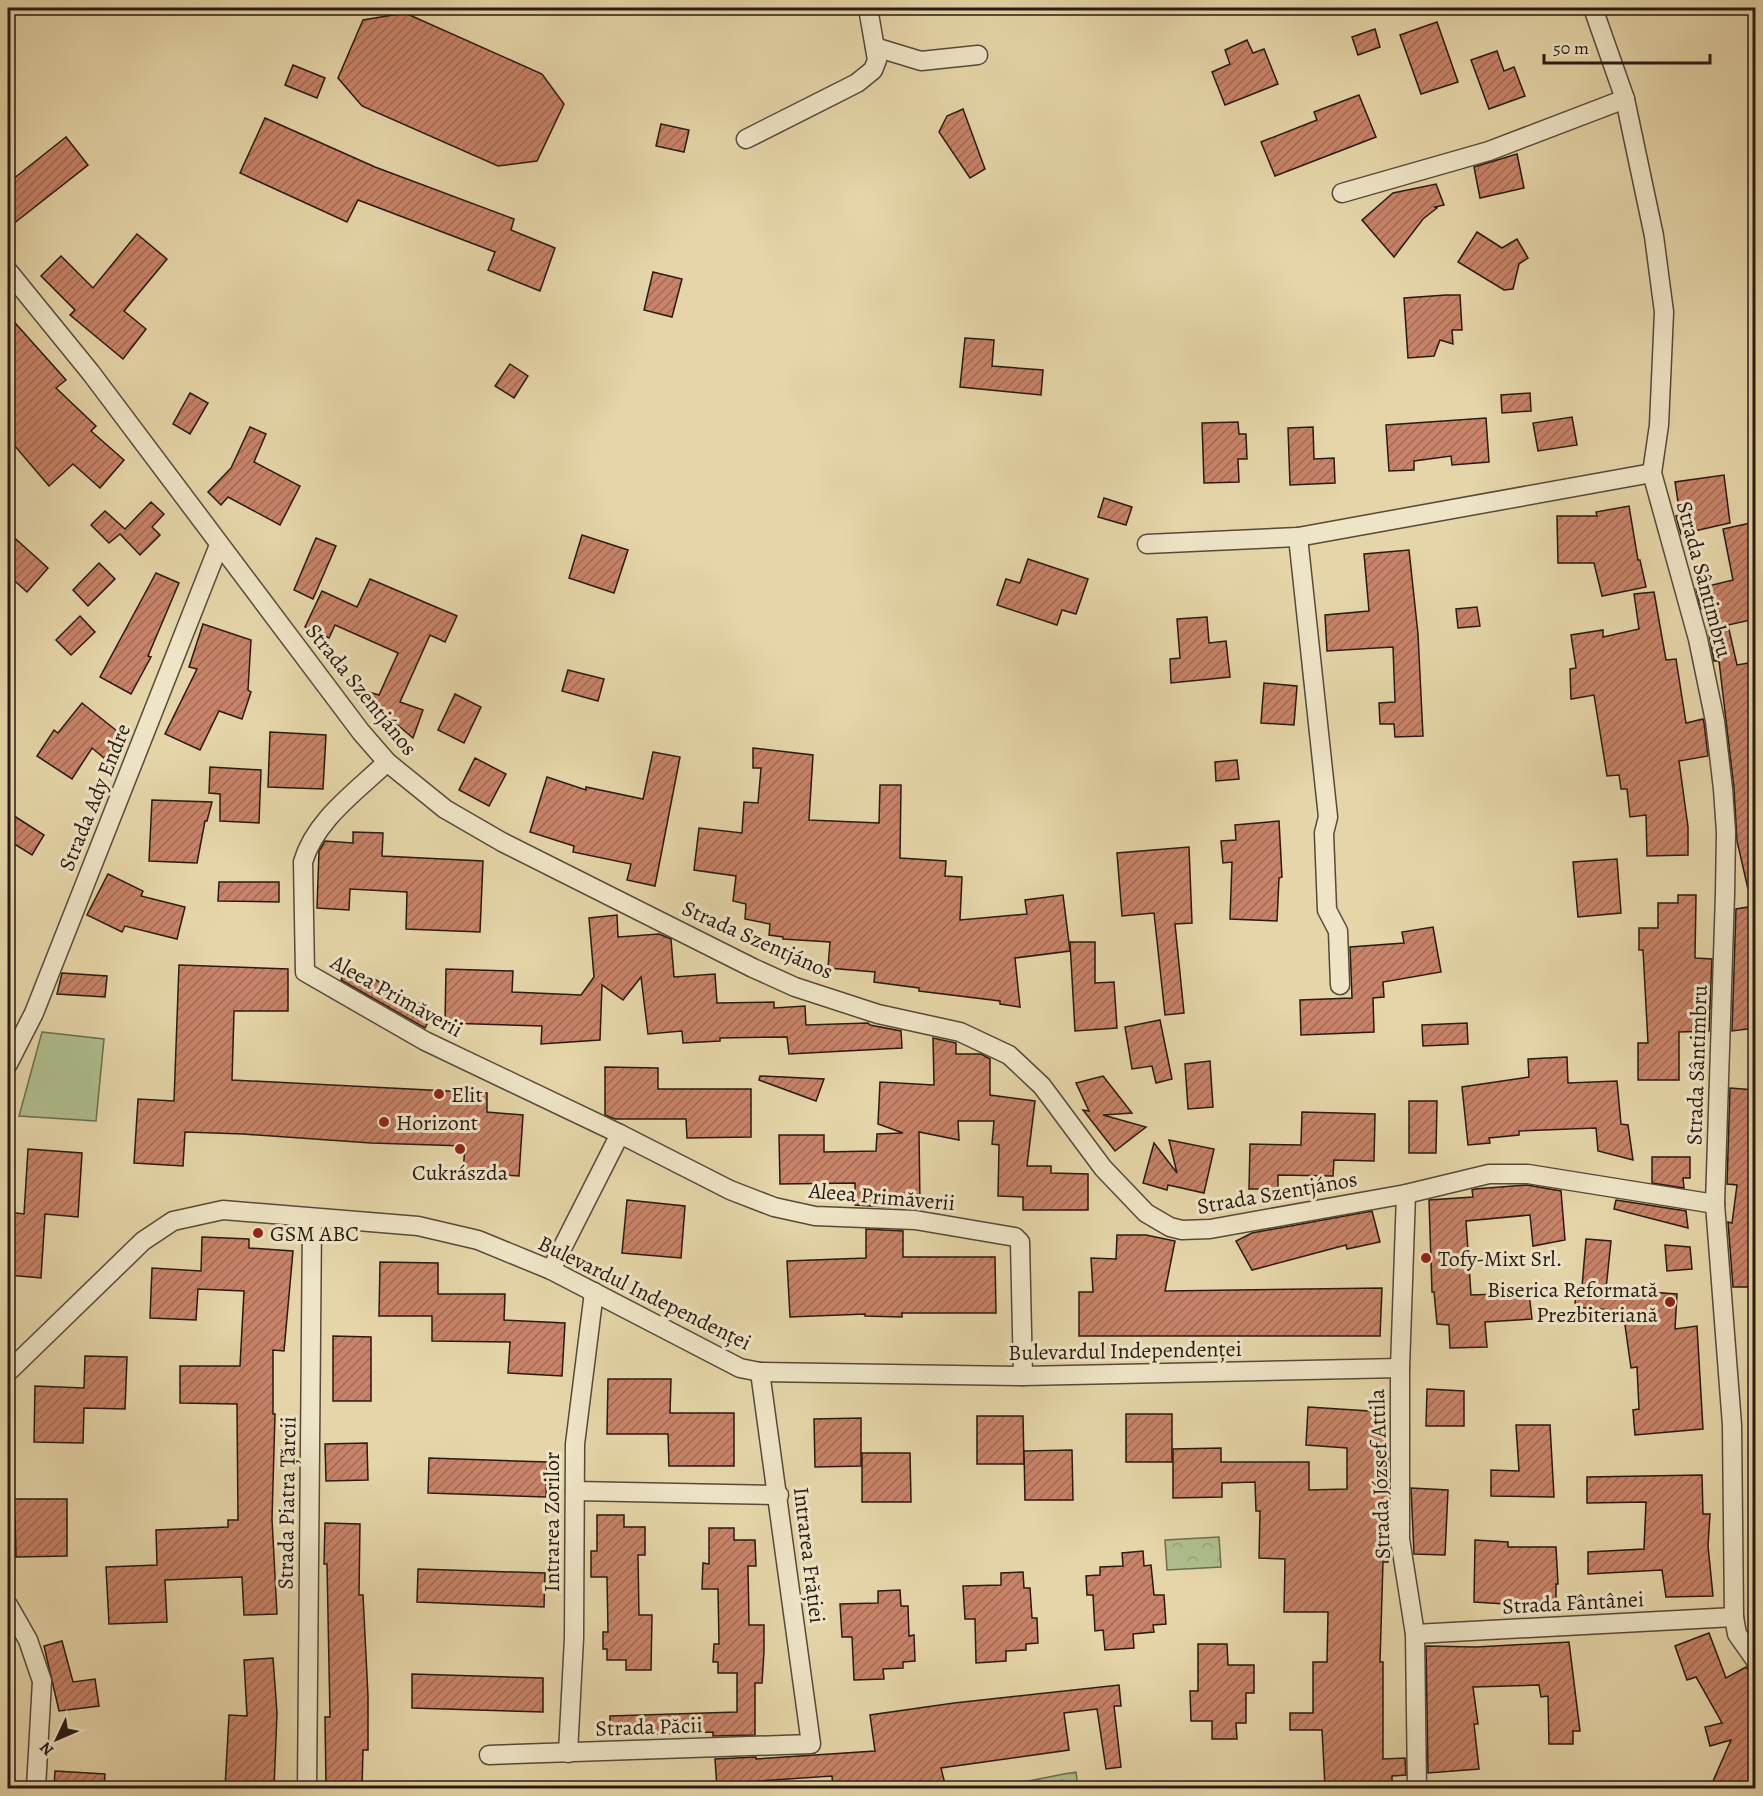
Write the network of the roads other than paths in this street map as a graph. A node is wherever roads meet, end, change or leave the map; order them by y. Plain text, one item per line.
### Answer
1 (868, 8) edge
2 (1593, 8) edge
3 (875, 47) junction
4 (978, 56) dead end
5 (1625, 99) junction
6 (746, 139) dead end
7 (1342, 193) dead end
8 (8, 271) edge
9 (1652, 473) junction
10 (1298, 537) junction
11 (1147, 544) dead end
12 (219, 545) junction
13 (387, 762) junction
14 (1340, 985) dead end
15 (15, 1029) edge
16 (8, 1064) edge
17 (620, 1134) junction
18 (1406, 1194) junction
19 (1715, 1204) junction
20 (312, 1219) junction
21 (551, 1270) junction
22 (594, 1292) junction
23 (1400, 1368) junction
24 (8, 1372) edge
25 (760, 1372) junction
26 (1023, 1376) junction
27 (575, 1491) junction
28 (778, 1495) junction
29 (8, 1605) edge
30 (1734, 1617) junction
31 (1415, 1634) junction
32 (1755, 1661) edge
33 (811, 1744) joint
34 (568, 1753) junction
35 (489, 1755) dead end
36 (36, 1788) edge
37 (307, 1788) edge
38 (1417, 1788) edge

1 - 3 street
2 - 5 street, Strada Sântimbru
3 - 4 street
3 - 6 street
5 - 7 street
5 - 9 street, Strada Sântimbru
8 - 12 street, Strada Szentjános
9 - 10 street
9 - 19 street, Strada Sântimbru
10 - 11 street
10 - 14 street
12 - 13 street, Strada Szentjános
12 - 15 street, Strada Ady Endre
13 - 17 street, Aleea Primăverii
13 - 18 street, Strada Szentjános
15 - 16 street, Strada Ady Endre
17 - 21 street
17 - 26 street, Aleea Primăverii
18 - 19 street, Strada Szentjános
18 - 23 street, Strada József Attila
19 - 30 street, Strada Sântimbru
20 - 21 street, Bulevardul Independenței
20 - 24 street, Bulevardul Independenței
20 - 37 street, Strada Piatra Țărcii
21 - 22 street, Bulevardul Independenței
22 - 25 street, Bulevardul Independenței
22 - 27 street, Intrarea Zorilor
23 - 26 street, Bulevardul Independenței
23 - 31 street, Strada József Attila
25 - 26 street, Bulevardul Independenței
25 - 28 street, Intrarea Frăției
27 - 28 street
27 - 34 street, Intrarea Zorilor
28 - 33 street, Intrarea Frăției
29 - 36 street
30 - 31 street, Strada Fântânei
30 - 32 street, Strada Sântimbru
31 - 38 street, Strada József Attila
33 - 34 street, Strada Păcii
34 - 35 street, Strada Păcii

